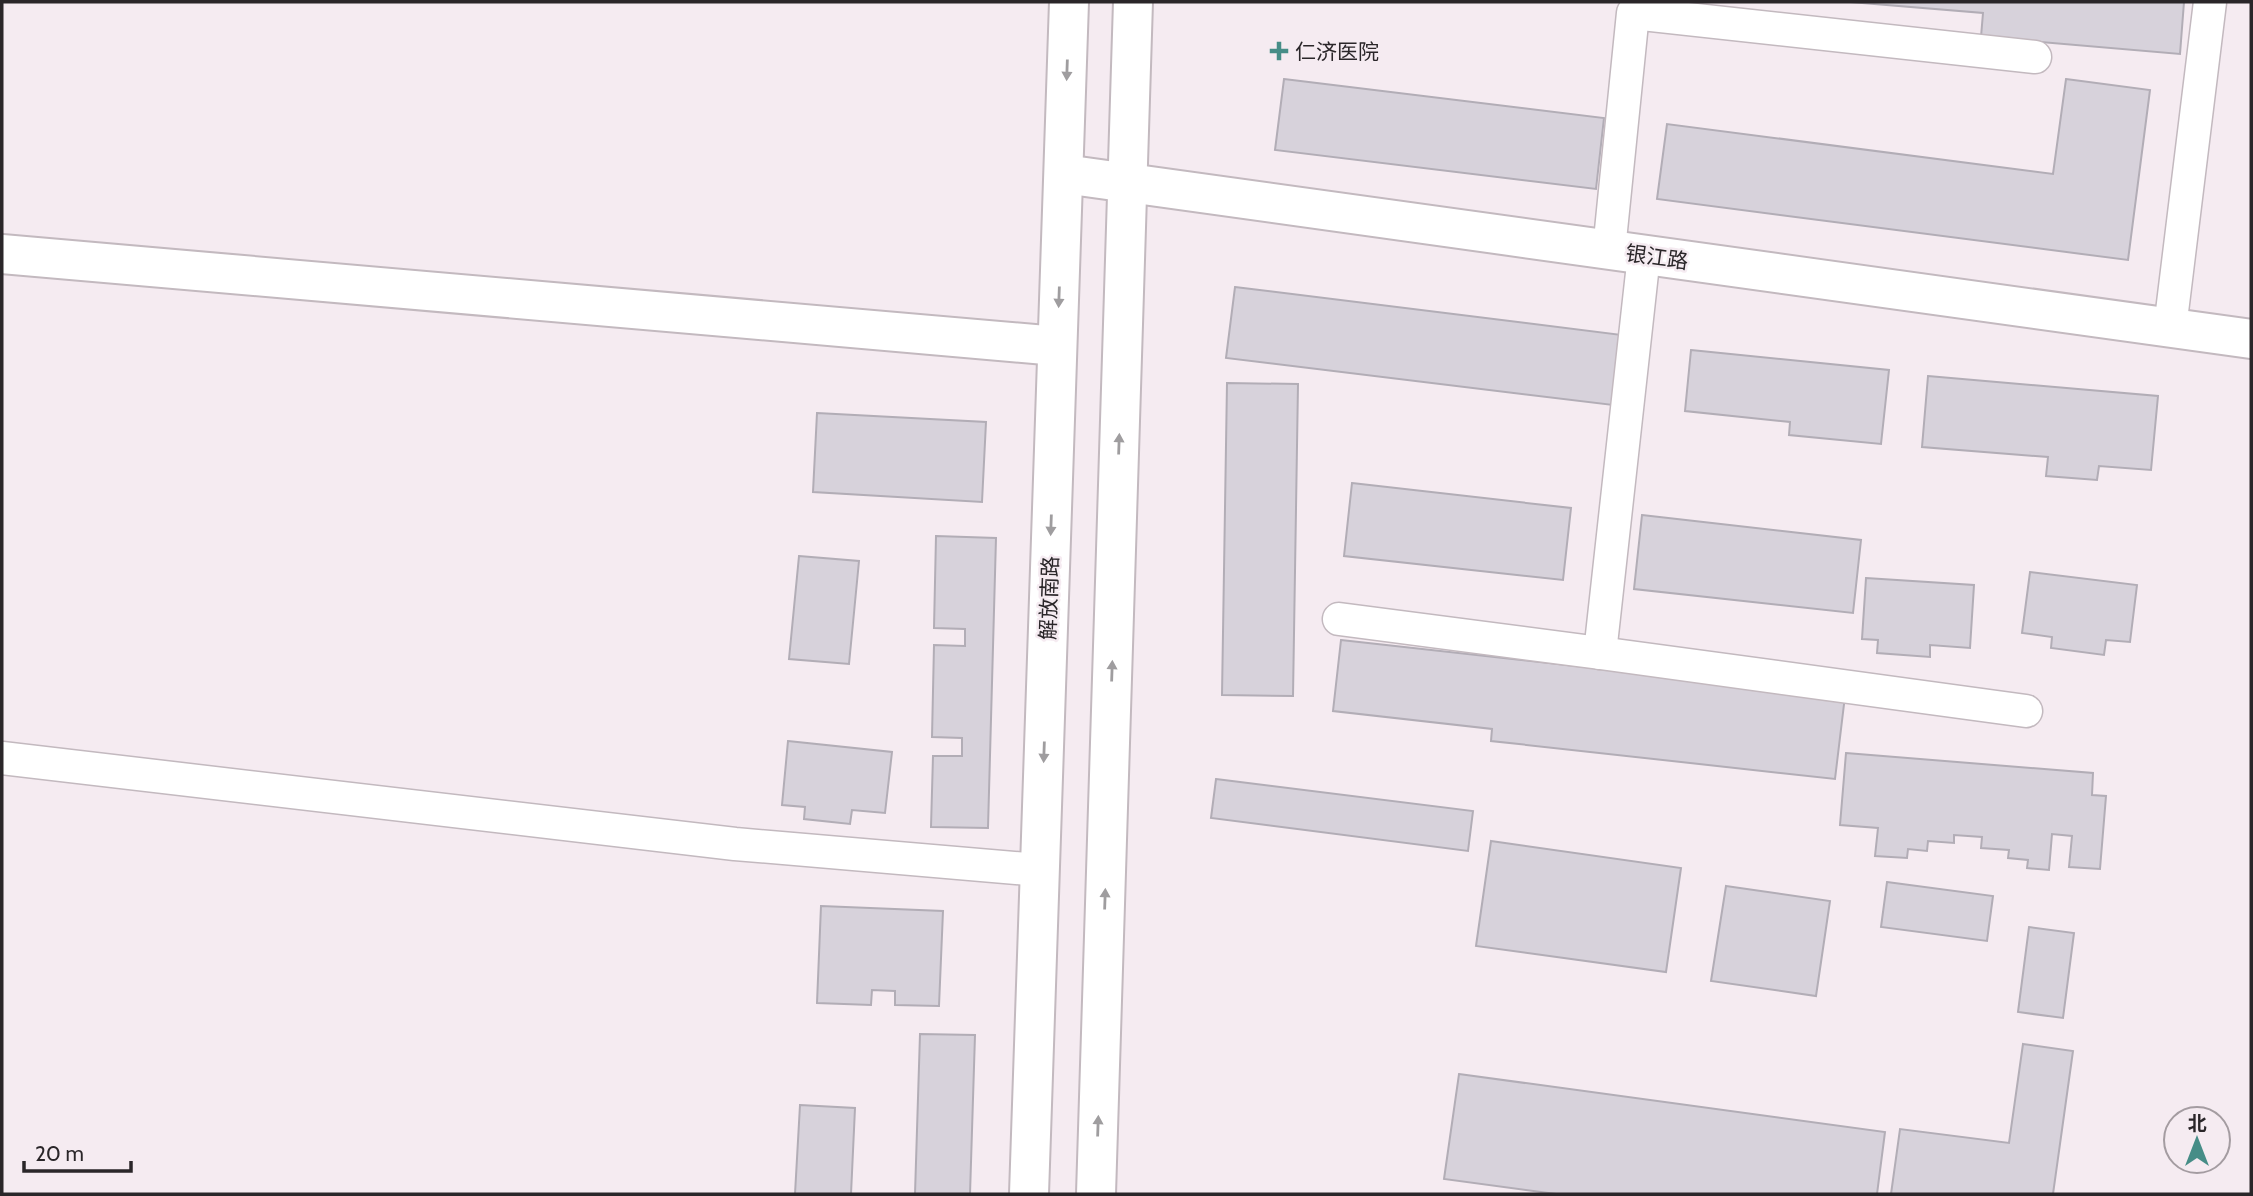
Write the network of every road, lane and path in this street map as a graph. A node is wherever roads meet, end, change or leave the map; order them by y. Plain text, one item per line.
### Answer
1 (1069, 2) edge
2 (1133, 2) edge
3 (2210, 2) edge
4 (2035, 57) dead end
5 (1064, 174) junction
6 (1128, 183) junction
7 (1626, 252) junction
8 (2, 254) edge
9 (2170, 328) junction
10 (2251, 339) edge
11 (1057, 346) junction
12 (1339, 620) dead end
13 (1600, 653) junction
14 (2026, 711) dead end
15 (2, 758) edge
16 (1040, 870) junction
17 (1029, 1194) edge
18 (1096, 1194) edge

1 -> 5 main road, 解放南路
2 - 6 main road
3 - 9 street
4 - 7 street
5 - 6 main road, 银江路
5 -> 11 main road, 解放南路
6 - 7 main road, 银江路
18 -> 6 main road
7 - 9 main road, 银江路
7 - 13 street
8 - 11 main road
9 - 10 main road, 银江路
11 -> 16 main road, 解放南路
12 - 13 street
13 - 14 street
15 - 16 street
16 - 17 main road, 解放南路

